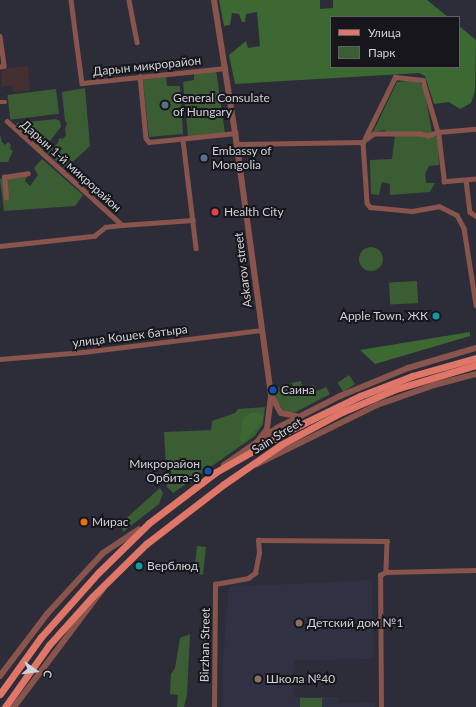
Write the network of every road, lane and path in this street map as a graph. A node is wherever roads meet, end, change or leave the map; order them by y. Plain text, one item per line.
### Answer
1 (70, 0) edge
2 (129, 0) edge
3 (214, 0) edge
4 (0, 36) edge
5 (137, 42) dead end
6 (0, 67) edge
7 (225, 68) junction
8 (140, 76) junction
9 (7, 121) dead end
10 (476, 129) edge
11 (438, 132) junction
12 (236, 134) junction
13 (183, 140) junction
14 (363, 142) junction
15 (237, 144) junction
16 (28, 173) dead end
17 (476, 179) edge
18 (466, 180) junction
19 (6, 198) dead end
20 (476, 216) edge
21 (193, 220) junction
22 (122, 225) junction
23 (0, 246) edge
24 (196, 248) dead end
25 (476, 305) edge
26 (261, 330) junction
27 (476, 348) edge
28 (476, 358) edge
29 (0, 359) edge
30 (476, 365) edge
31 (476, 374) edge
32 (271, 396) junction
33 (298, 416) junction
34 (258, 441) junction
35 (247, 469) junction
36 (216, 472) junction
37 (149, 523) junction
38 (476, 570) edge
39 (386, 572) junction
40 (115, 573) junction
41 (0, 676) edge
42 (0, 694) edge
43 (5, 707) edge
44 (14, 707) edge
45 (214, 707) edge
46 (381, 707) edge

1 - 8 street, Дарын микрорайон
2 - 5 street, Дарын микрорайон
3 - 7 street, Askarov street
4 - 6 street
7 - 8 street, Дарын микрорайон
7 - 12 street, Askarov street
8 - 13 street
9 - 22 street, Дарын 1-й микрорайон
10 - 11 street
11 - 14 street
11 - 14 street
11 - 18 street
12 - 13 street
12 - 15 street, Askarov street
13 - 21 street
14 - 15 street
14 - 25 street
15 - 26 street, Askarov street
16 - 19 street
17 - 18 street
18 - 20 street
21 - 22 street
21 - 24 street
22 - 23 street
26 - 29 street, улица Кошек батыра
26 - 32 street, Askarov street
27 - 33 street
28 - 36 main road, Sain Street
30 - 35 main road, Sain Street
31 - 35 street
32 - 33 street
32 - 34 street
33 - 34 street
34 - 36 street
35 - 40 main road, Sain Street
36 - 37 main road, Sain Street
37 - 41 street, Sain Street
37 - 42 main road, Sain Street
38 - 39 street
39 - 45 street, Birzhan Street
39 - 46 street
40 - 43 main road, Sain Street
40 - 44 street, Sain Street

